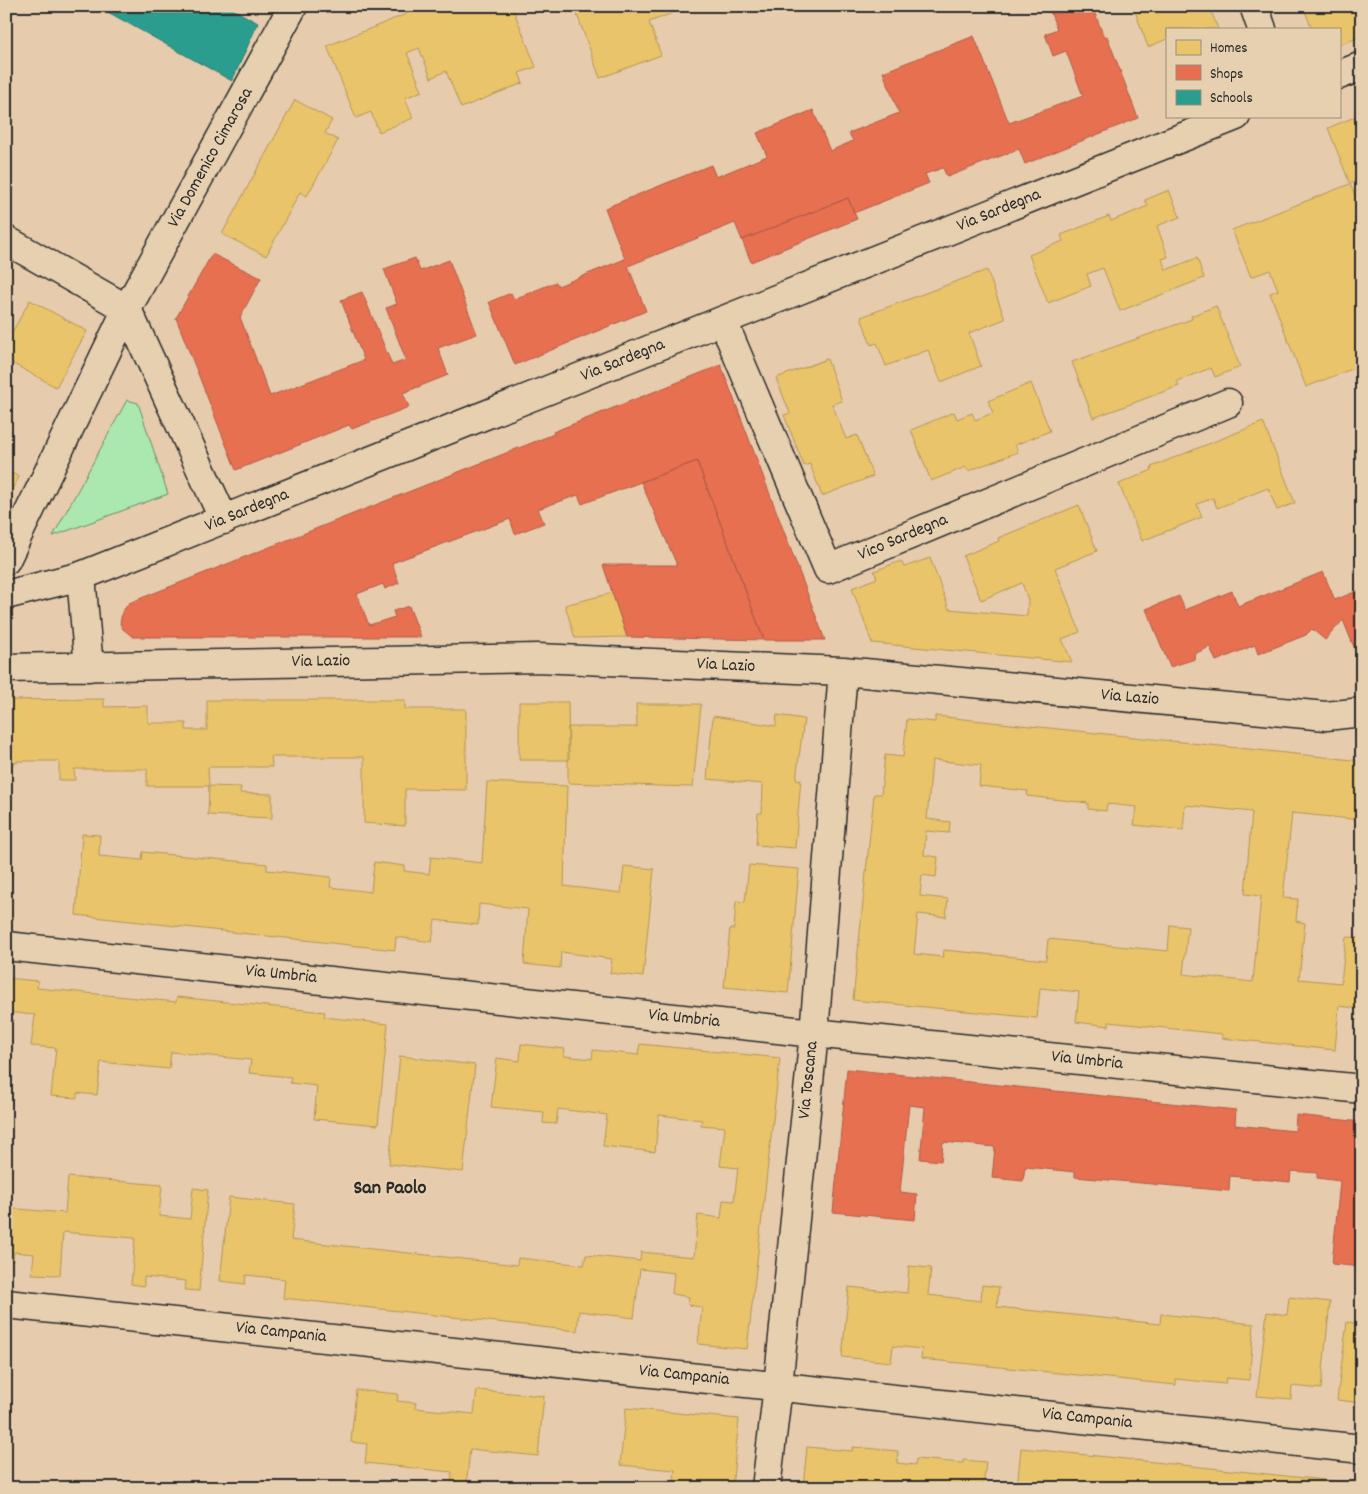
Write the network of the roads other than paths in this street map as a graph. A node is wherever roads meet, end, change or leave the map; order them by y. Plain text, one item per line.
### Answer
1 (293, 6) edge
2 (1254, 6) edge
3 (1262, 28) edge
4 (1362, 66) edge
5 (1340, 75) edge
6 (1231, 118) edge
7 (6, 240) edge
8 (128, 309) junction
9 (723, 321) junction
10 (1228, 403) dead end
11 (224, 520) junction
12 (6, 560) edge
13 (80, 576) junction
14 (6, 595) edge
15 (88, 667) junction
16 (6, 668) edge
17 (842, 671) junction
18 (1362, 712) edge
19 (6, 946) edge
20 (814, 1033) junction
21 (1362, 1089) edge
22 (6, 1304) edge
23 (778, 1386) junction
24 (1362, 1449) edge
25 (766, 1488) edge

1 - 8 street, Via Domenico Cimarosa
2 - 3 street
4 - 5 street
6 - 9 street, Via Sardegna
7 - 8 street
8 - 11 street
8 - 12 street, Via Domenico Cimarosa
9 - 10 street, Vico Sardegna
9 - 11 street, Via Sardegna
11 - 13 street, Via Sardegna
13 - 14 street, Via Sardegna
13 - 15 street
15 - 16 street, Via Lazio
15 - 17 street, Via Lazio
17 - 18 street, Via Lazio
17 - 20 street, Via Toscana
19 - 20 street, Via Umbria
20 - 21 street, Via Umbria
20 - 23 street, Via Toscana
22 - 23 street, Via Campania
23 - 24 street, Via Campania
23 - 25 street, Via Toscana

